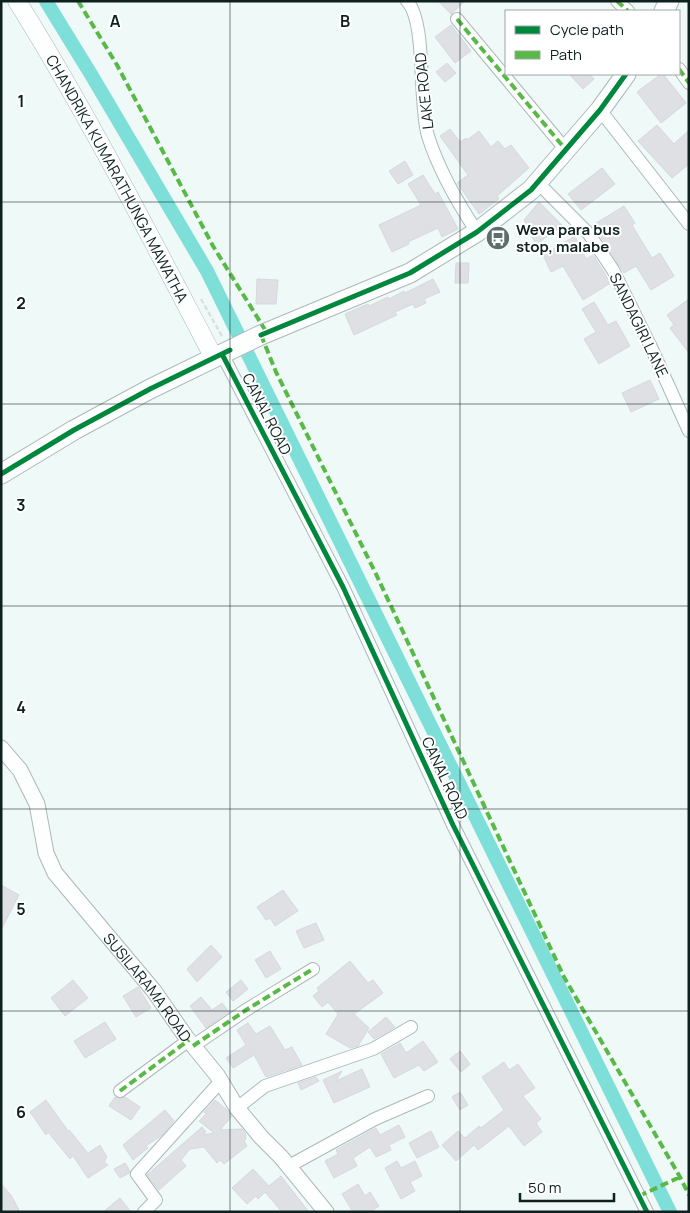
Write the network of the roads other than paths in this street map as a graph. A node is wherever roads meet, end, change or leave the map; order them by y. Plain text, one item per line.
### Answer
1 (18, 1) edge
2 (408, 1) edge
3 (617, 1) edge
4 (627, 10) edge
5 (457, 19) dead end
6 (680, 70) edge
7 (625, 75) edge
8 (689, 83) edge
9 (600, 110) junction
10 (566, 150) junction
11 (537, 182) junction
12 (689, 224) edge
13 (477, 232) junction
14 (222, 354) junction
15 (689, 431) edge
16 (3, 471) edge
17 (1, 748) edge
18 (313, 969) dead end
19 (411, 1027) dead end
20 (191, 1043) junction
21 (221, 1081) junction
22 (120, 1090) dead end
23 (428, 1096) dead end
24 (237, 1108) junction
25 (289, 1166) junction
26 (144, 1212) edge
27 (326, 1212) edge
28 (647, 1212) edge

1 - 14 main road, CHANDRIKA KUMARATHUNGA MAWATHA
2 - 13 street, LAKE ROAD
3 - 4 street
5 - 10 street
6 - 8 street
7 - 9 main road
9 - 10 main road
9 - 12 street
10 - 11 main road
11 - 13 main road
11 - 15 street, SANDAGIRI LANE
13 - 14 main road
14 - 16 main road
14 - 28 street, CANAL ROAD
17 - 20 street, SUSILARAMA ROAD
18 - 20 street
19 - 24 street
20 - 21 street, SUSILARAMA ROAD
20 - 22 street
21 - 24 street, SUSILARAMA ROAD
21 - 26 street
23 - 25 street
24 - 25 street, SUSILARAMA ROAD
25 - 27 street, SUSILARAMA ROAD

